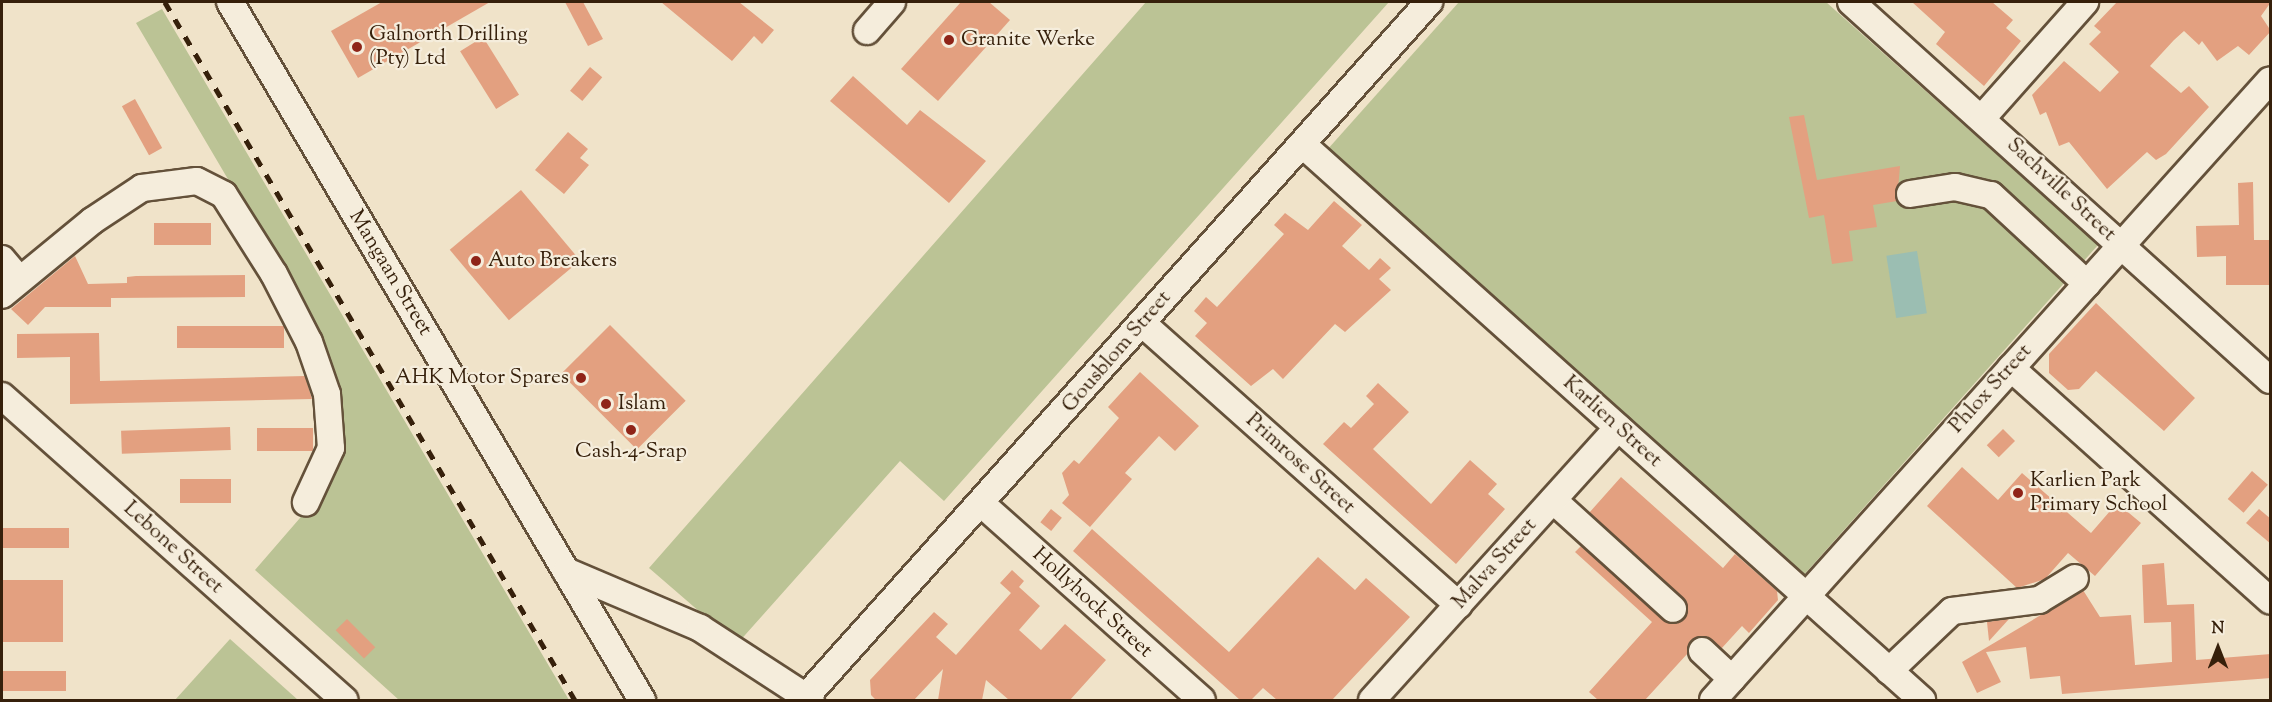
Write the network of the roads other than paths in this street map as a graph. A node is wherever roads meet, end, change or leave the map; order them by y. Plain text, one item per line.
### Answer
1 (230, 2) edge
2 (892, 2) edge
3 (1429, 2) edge
4 (1851, 2) edge
5 (2085, 2) edge
6 (867, 31) dead end
7 (2271, 80) edge
8 (1983, 117) junction
9 (1302, 144) junction
10 (1910, 194) dead end
11 (2121, 247) junction
12 (2, 259) edge
13 (2087, 284) junction
14 (10, 287) edge
15 (1142, 323) junction
16 (2011, 368) junction
17 (2271, 380) edge
18 (2, 396) edge
19 (1618, 428) junction
20 (1553, 500) junction
21 (306, 502) dead end
22 (983, 505) junction
23 (566, 571) junction
24 (2075, 578) dead end
25 (1803, 595) junction
26 (2271, 600) edge
27 (1458, 605) junction
28 (1673, 609) dead end
29 (1702, 651) dead end
30 (1889, 671) junction
31 (1732, 679) junction
32 (807, 699) edge
33 (344, 700) edge
34 (642, 700) edge
35 (1202, 700) edge
36 (1372, 700) edge
37 (1713, 700) edge
38 (1923, 700) edge

1 - 23 street, Mangaan Street
2 - 6 street
3 - 9 street, Gousblom Street
4 - 8 street, Sachville Street
5 - 8 street
7 - 11 street, Phlox Street
8 - 11 street, Sachville Street
9 - 15 street, Gousblom Street
9 - 19 street, Karlien Street
10 - 13 street
11 - 13 street, Phlox Street
11 - 17 street, Sachville Street
12 - 14 street
13 - 16 street, Phlox Street
14 - 21 street
15 - 22 street, Gousblom Street
15 - 27 street, Primrose Street
16 - 25 street, Phlox Street
16 - 26 street
18 - 33 street, Lebone Street
19 - 20 street, Malva Street
19 - 25 street, Karlien Street
20 - 27 street, Malva Street
20 - 28 street
22 - 32 street, Gousblom Street
22 - 35 street, Hollyhock Street
23 - 32 street
23 - 34 street, Mangaan Street
24 - 30 street
25 - 30 street, Karlien Street
25 - 31 street, Phlox Street
27 - 36 street, Malva Street
29 - 31 street
30 - 38 street, Karlien Street
31 - 37 street, Phlox Street

